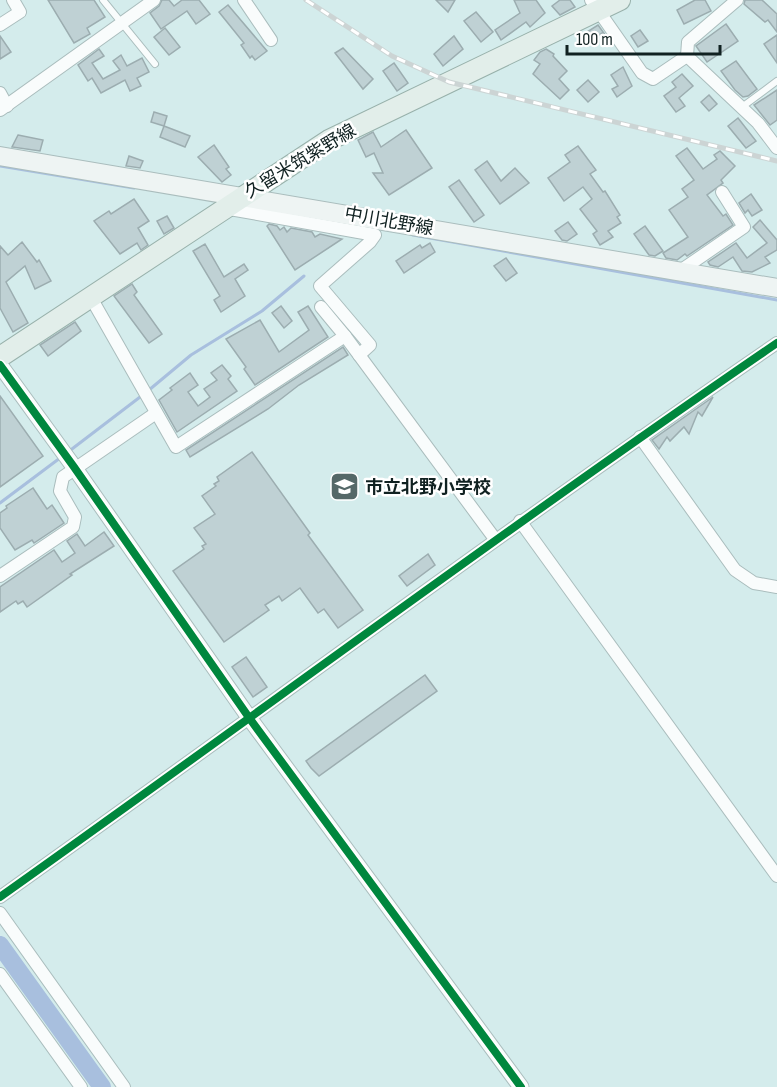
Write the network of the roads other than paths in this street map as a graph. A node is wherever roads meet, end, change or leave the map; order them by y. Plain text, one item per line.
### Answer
1 (13, 0) edge
2 (103, 0) edge
3 (154, 0) edge
4 (244, 0) edge
5 (621, 0) edge
6 (737, 0) edge
7 (595, 5) edge
8 (121, 24) junction
9 (0, 25) edge
10 (271, 40) dead end
11 (687, 56) junction
12 (155, 64) dead end
13 (777, 81) edge
14 (0, 93) edge
15 (742, 107) junction
16 (3, 108) edge
17 (777, 148) edge
18 (0, 156) edge
19 (722, 192) dead end
20 (230, 203) junction
21 (680, 271) junction
22 (777, 288) edge
23 (90, 296) junction
24 (321, 307) dead end
25 (345, 336) junction
26 (777, 343) edge
27 (359, 355) junction
28 (0, 357) edge
29 (0, 365) edge
30 (156, 413) junction
31 (640, 437) junction
32 (74, 467) junction
33 (520, 522) junction
34 (495, 539) junction
35 (0, 576) edge
36 (777, 587) edge
37 (250, 719) junction
38 (777, 876) edge
39 (0, 897) edge
40 (0, 913) edge
41 (0, 974) edge
42 (81, 1087) edge
43 (124, 1087) edge
44 (521, 1087) edge

1 - 9 street
2 - 8 lane
3 - 8 street
4 - 10 street
5 - 7 main road, 久留米筑紫野線
6 - 11 street
7 - 11 street
7 - 20 main road, 久留米筑紫野線
8 - 12 lane
8 - 16 street
11 - 15 street
13 - 15 lane
14 - 16 street
15 - 17 street
18 - 20 main road, 中川北野線
19 - 21 street
20 - 21 main road, 中川北野線
20 - 23 main road, 久留米筑紫野線
20 - 27 street
21 - 22 main road, 中川北野線
23 - 28 main road, 久留米筑紫野線
23 - 30 street
24 - 25 street
25 - 27 street
25 - 30 street
26 - 31 street
27 - 34 street
29 - 32 street
30 - 32 street
31 - 33 street
31 - 36 street
32 - 35 street
32 - 37 street
33 - 34 street
33 - 38 street
34 - 37 street
37 - 39 street
37 - 44 street
40 - 43 street
41 - 42 street

